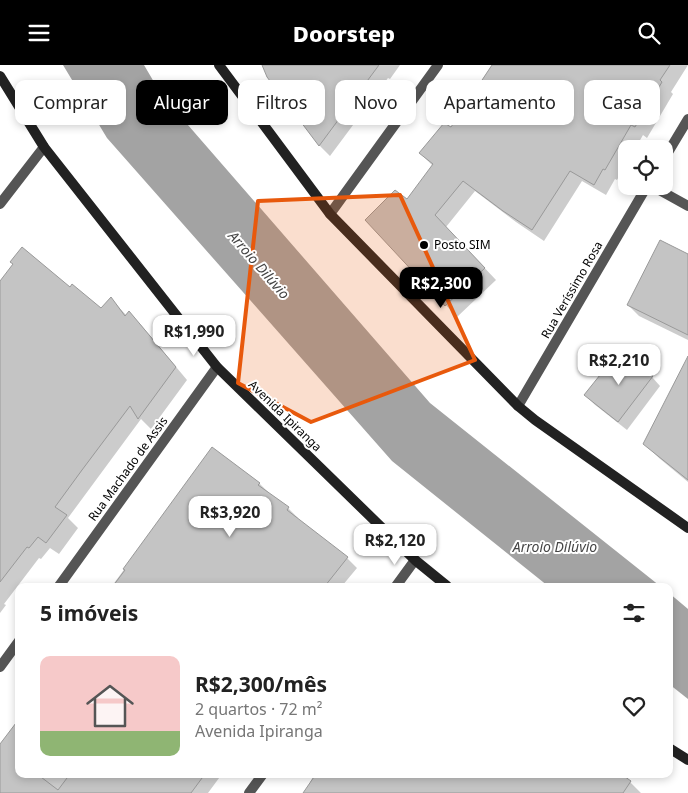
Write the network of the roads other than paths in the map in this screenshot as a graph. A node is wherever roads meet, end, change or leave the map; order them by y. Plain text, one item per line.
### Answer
1 (219, 65) edge
2 (438, 65) edge
3 (0, 76) edge
4 (688, 119) edge
5 (673, 144) edge
6 (44, 147) junction
7 (642, 195) edge
8 (668, 195) edge
9 (0, 204) edge
10 (688, 206) edge
11 (330, 213) junction
12 (217, 367) junction
13 (518, 406) junction
14 (688, 528) edge
15 (414, 560) junction
16 (61, 583) edge
17 (398, 583) edge
18 (443, 583) edge
19 (15, 646) edge
20 (0, 667) edge
21 (673, 751) edge
22 (688, 760) edge
23 (260, 778) edge
24 (250, 793) edge

1 - 11 main road
2 - 11 street
3 - 6 main road, Avenida Ipiranga
4 - 5 street
6 - 9 street
6 - 12 main road, Avenida Ipiranga
7 - 13 street, Rua Veríssimo Rosa
8 - 10 street
11 - 13 main road
12 - 15 main road, Avenida Ipiranga
12 - 16 street, Rua Machado de Assis
13 - 14 main road
15 - 17 street
15 - 18 main road, Avenida Ipiranga
19 - 20 street
21 - 22 main road
23 - 24 street

